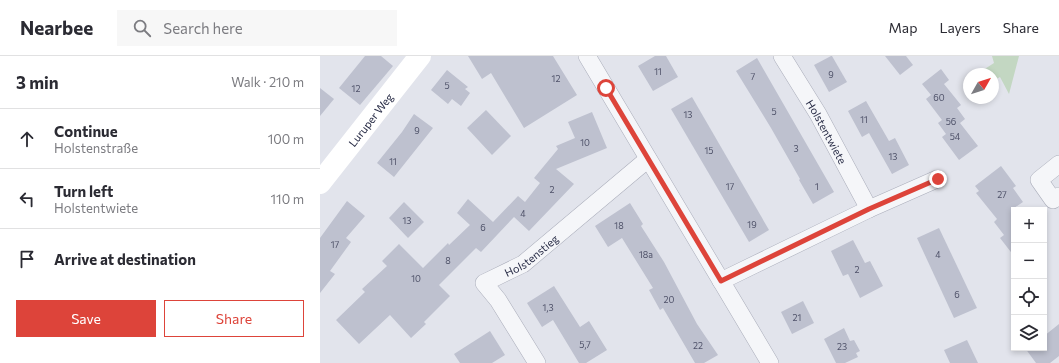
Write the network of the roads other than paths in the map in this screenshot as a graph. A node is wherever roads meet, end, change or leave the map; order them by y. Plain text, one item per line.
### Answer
1 (420, 56) edge
2 (587, 56) edge
3 (782, 56) edge
4 (648, 159) junction
5 (1059, 164) edge
6 (938, 179) dead end
7 (320, 183) edge
8 (1059, 196) edge
9 (869, 209) junction
10 (721, 281) junction
11 (537, 363) edge
12 (770, 363) edge

1 - 7 street, Luruper Weg
2 - 4 street
3 - 9 street, Holstentwiete
4 - 10 street
4 - 11 street, Holstenstieg
5 - 8 street
6 - 9 street
9 - 10 street
10 - 12 street

